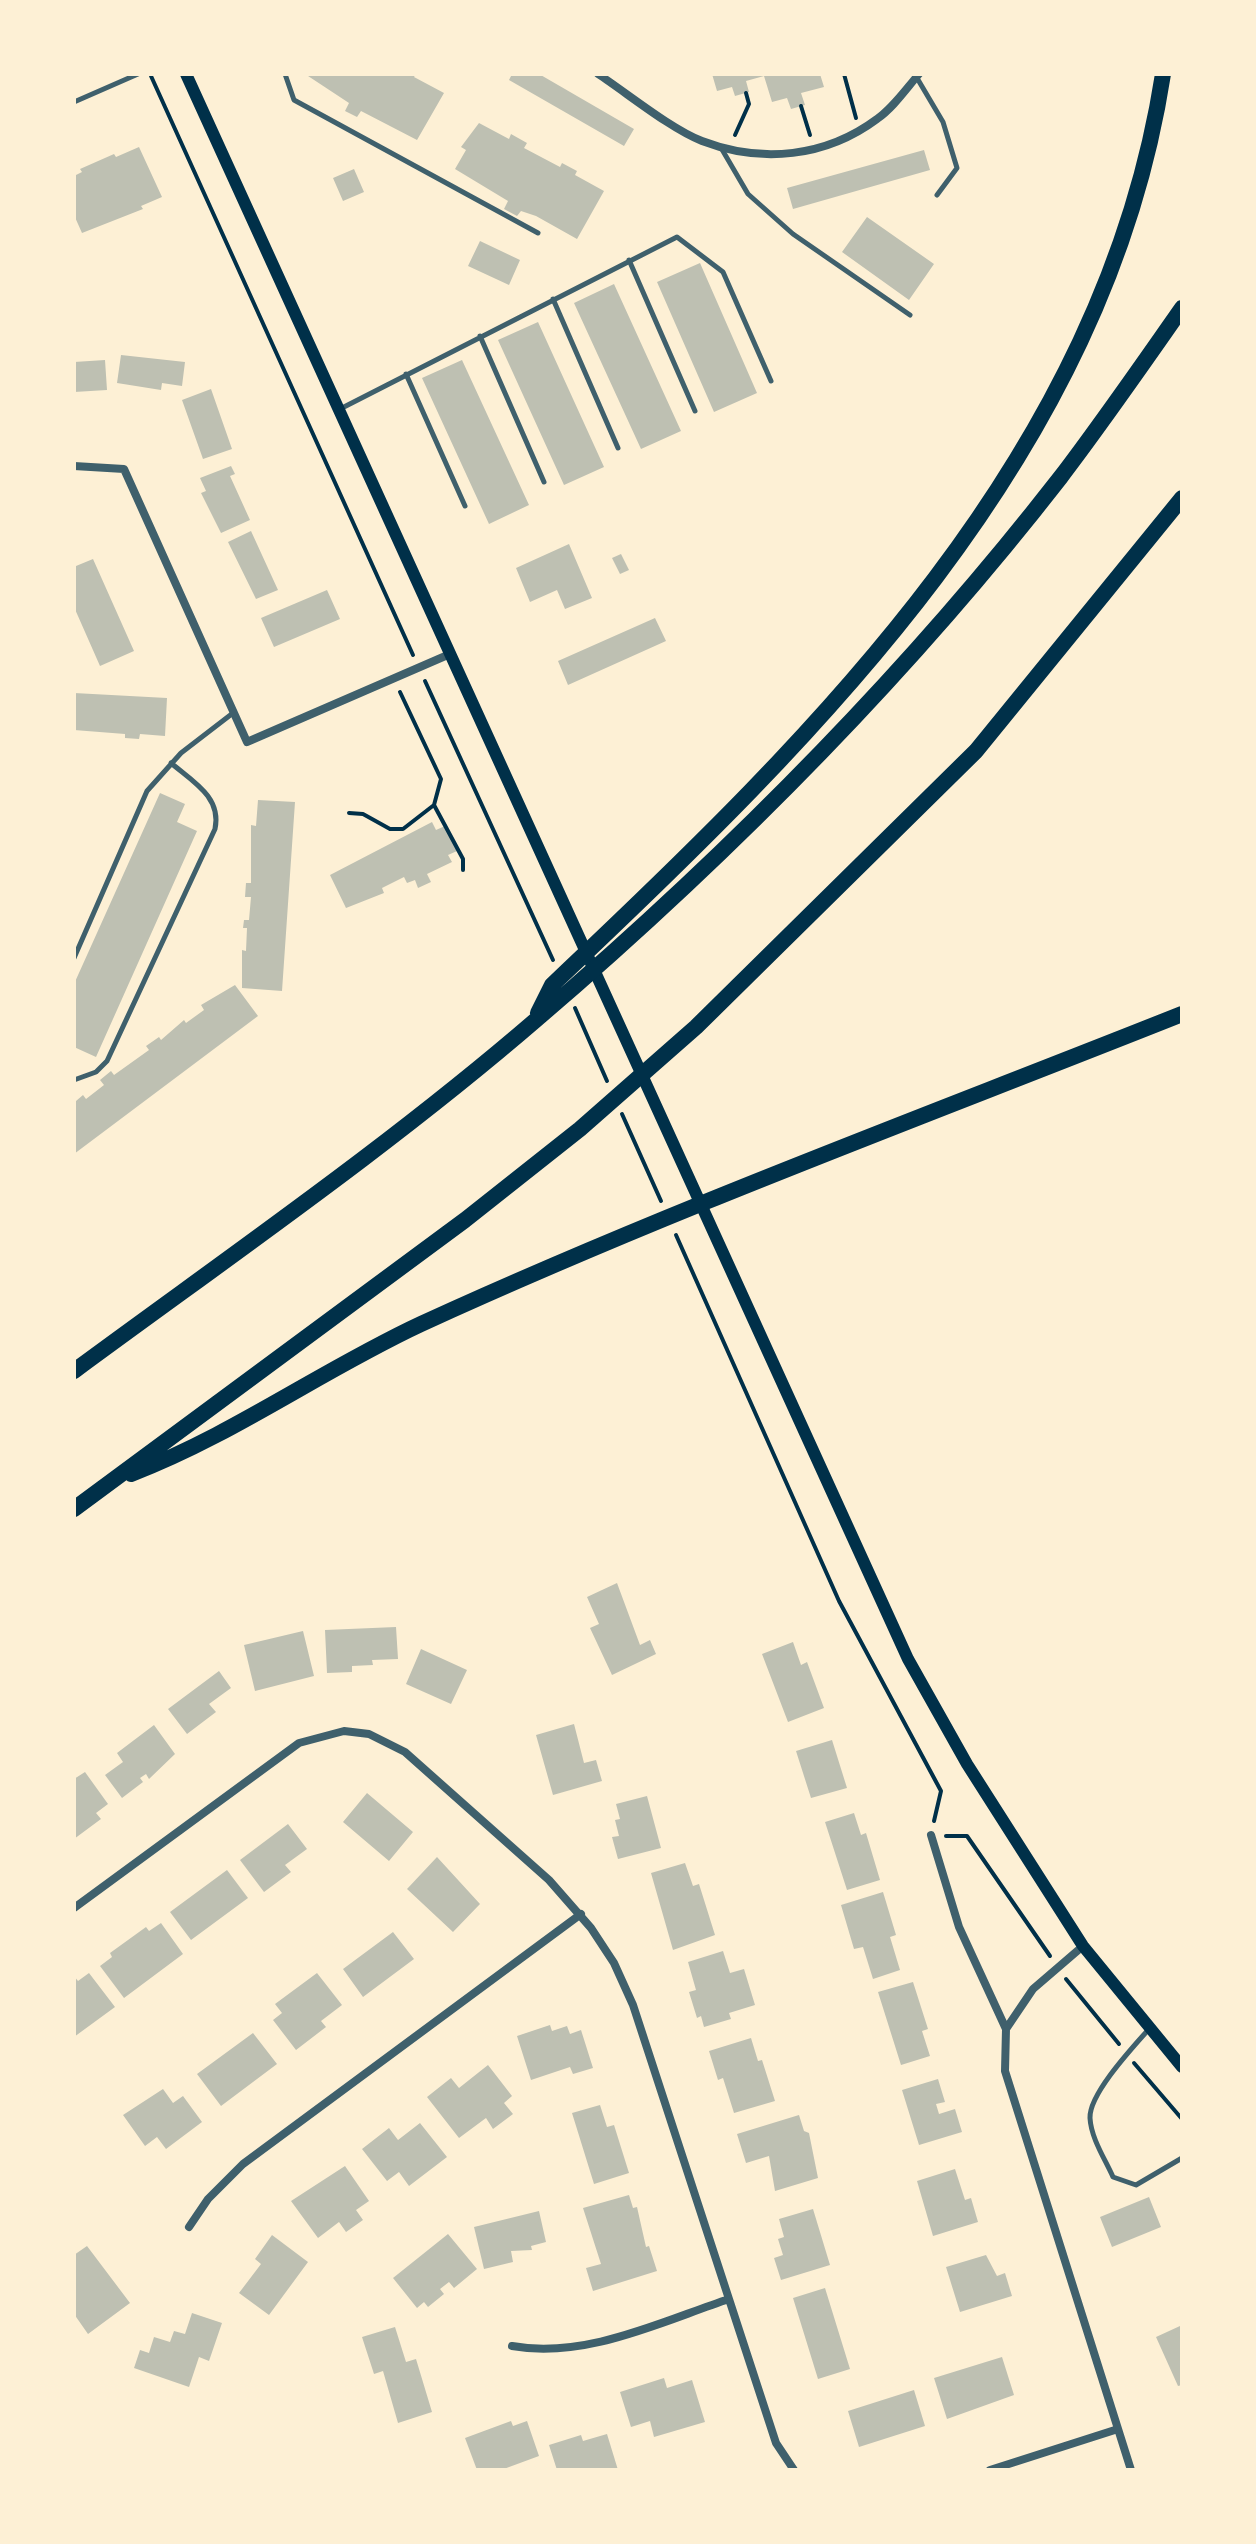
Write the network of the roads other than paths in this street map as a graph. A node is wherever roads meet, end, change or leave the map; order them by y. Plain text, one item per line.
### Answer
1 (138, 74) edge
2 (186, 74) edge
3 (285, 74) edge
4 (598, 74) edge
5 (1163, 74) edge
6 (918, 76) edge
7 (74, 102) edge
8 (724, 147) junction
9 (937, 195) dead end
10 (538, 233) dead end
11 (629, 260) junction
12 (553, 299) junction
13 (1182, 308) edge
14 (910, 315) dead end
15 (480, 336) junction
16 (406, 374) junction
17 (771, 381) dead end
18 (339, 410) junction
19 (695, 411) dead end
20 (618, 448) dead end
21 (74, 466) edge
22 (544, 482) dead end
23 (1182, 498) edge
24 (465, 506) dead end
25 (450, 654) junction
26 (233, 713) junction
27 (171, 763) junction
28 (74, 958) edge
29 (1182, 1014) edge
30 (535, 1021) junction
31 (74, 1080) edge
32 (74, 1371) edge
33 (111, 1482) junction
34 (74, 1509) edge
35 (931, 1835) road end
36 (74, 1908) edge
37 (581, 1914) junction
38 (1083, 1946) junction
39 (1150, 2028) junction
40 (1006, 2029) junction
41 (1182, 2067) edge
42 (1182, 2158) edge
43 (189, 2227) dead end
44 (729, 2299) junction
45 (512, 2346) dead end
46 (1118, 2429) junction
47 (794, 2470) edge
48 (990, 2470) edge
49 (1131, 2470) edge

1 - 7 lane
2 - 18 main road
3 - 10 lane
4 - 8 street
5 - 30 highway
6 - 8 street
6 - 9 lane
8 - 14 lane
11 - 12 lane
11 - 17 lane
11 - 19 lane
12 - 15 lane
12 - 20 lane
13 - 30 highway
15 - 16 lane
15 - 22 lane
16 - 18 lane
16 - 24 lane
18 - 25 main road
21 - 26 street
23 - 33 highway
25 - 26 street
25 - 38 main road
26 - 27 lane
27 - 28 lane
27 - 31 lane
29 - 33 highway
30 - 32 highway
33 - 34 highway
35 - 40 street
36 - 37 street
37 - 43 street
37 - 44 street
38 - 39 main road
38 - 40 street
39 - 41 main road
39 - 42 lane
40 - 46 street
44 - 45 street
44 - 47 street
46 - 48 street
46 - 49 street

